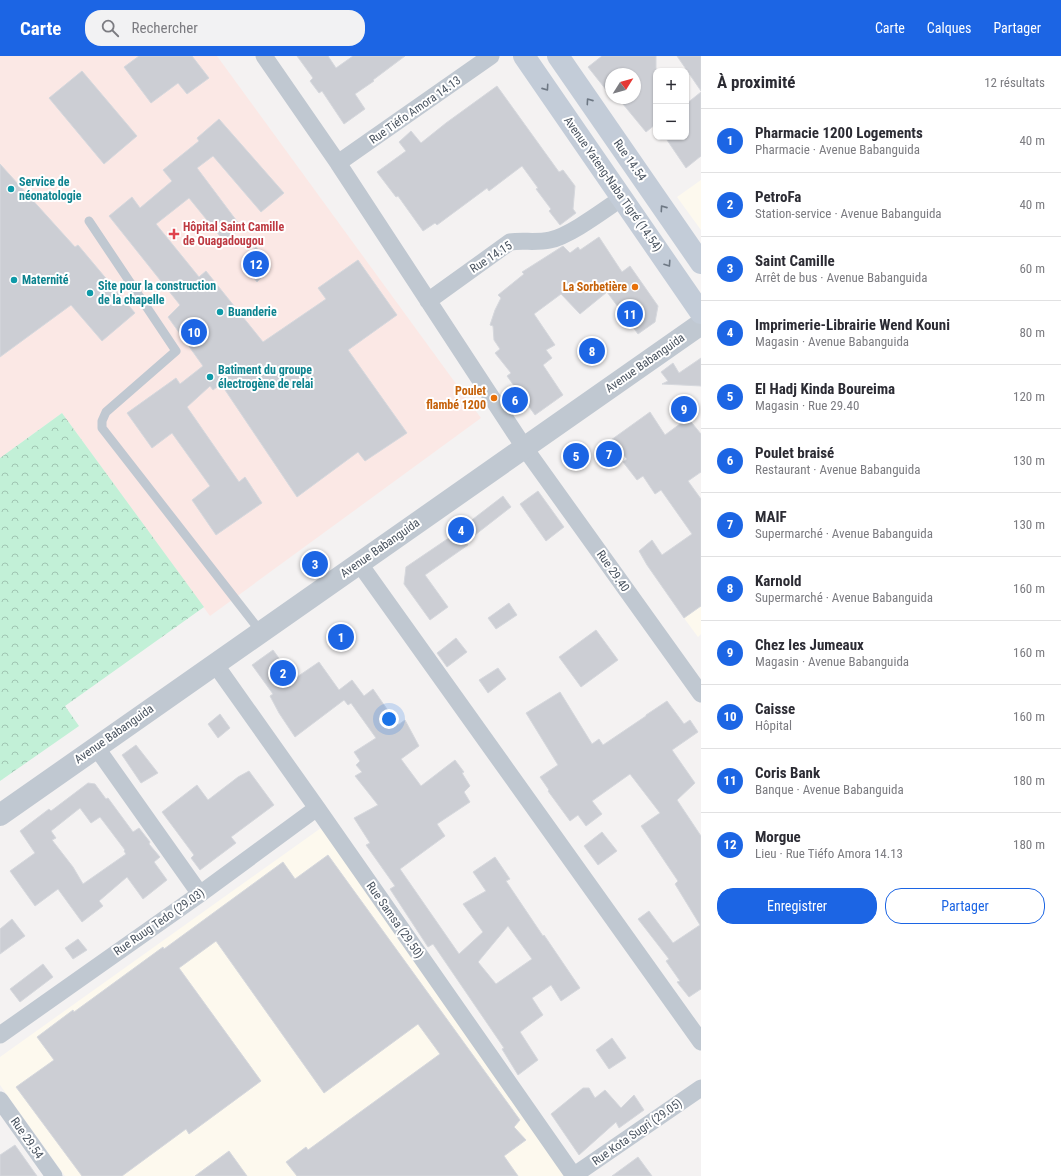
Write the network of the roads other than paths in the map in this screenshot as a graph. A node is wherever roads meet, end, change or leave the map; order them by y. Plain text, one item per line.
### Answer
1 (264, 56) edge
2 (491, 56) edge
3 (524, 56) edge
4 (558, 56) edge
5 (338, 163) junction
6 (622, 198) junction
7 (89, 221) dead end
8 (701, 263) edge
9 (428, 301) junction
10 (701, 313) edge
11 (701, 324) edge
12 (524, 447) junction
13 (359, 563) junction
14 (260, 632) junction
15 (215, 664) junction
16 (701, 694) edge
17 (96, 747) junction
18 (317, 808) junction
19 (0, 815) edge
20 (200, 894) junction
21 (0, 1035) edge
22 (701, 1042) edge
23 (701, 1088) edge
24 (0, 1100) edge
25 (54, 1176) edge
26 (574, 1176) edge

1 - 5 street, Rue 29.40
2 - 5 street, Rue Tiéfo Amora 14.13
3 -> 6 main road, Avenue Yateng-Naba Tigré (14.54)
8 -> 4 main road, Rue 14.54
5 - 9 street, Rue 29.40
6 - 9 street, Rue 14.15
6 -> 10 main road, Avenue Yateng-Naba Tigré (14.54)
7 - 14 lane
9 - 12 street, Rue 29.40
11 - 12 street, Avenue Babanguida
12 - 13 street, Avenue Babanguida
12 - 16 street, Rue 29.40
13 - 14 street, Avenue Babanguida
13 - 22 street
14 - 15 street, Avenue Babanguida
15 - 17 street, Avenue Babanguida
15 - 18 street, Rue Samsa (29.50)
17 - 19 street, Avenue Babanguida
17 - 20 street
18 - 20 street, Rue Ruug Tedo (29.03)
18 - 26 street, Rue Samsa (29.50)
20 - 21 street, Rue Ruug Tedo (29.03)
23 - 26 street, Rue Kota Sugri (29.05)
24 - 25 street, Rue 29.54

